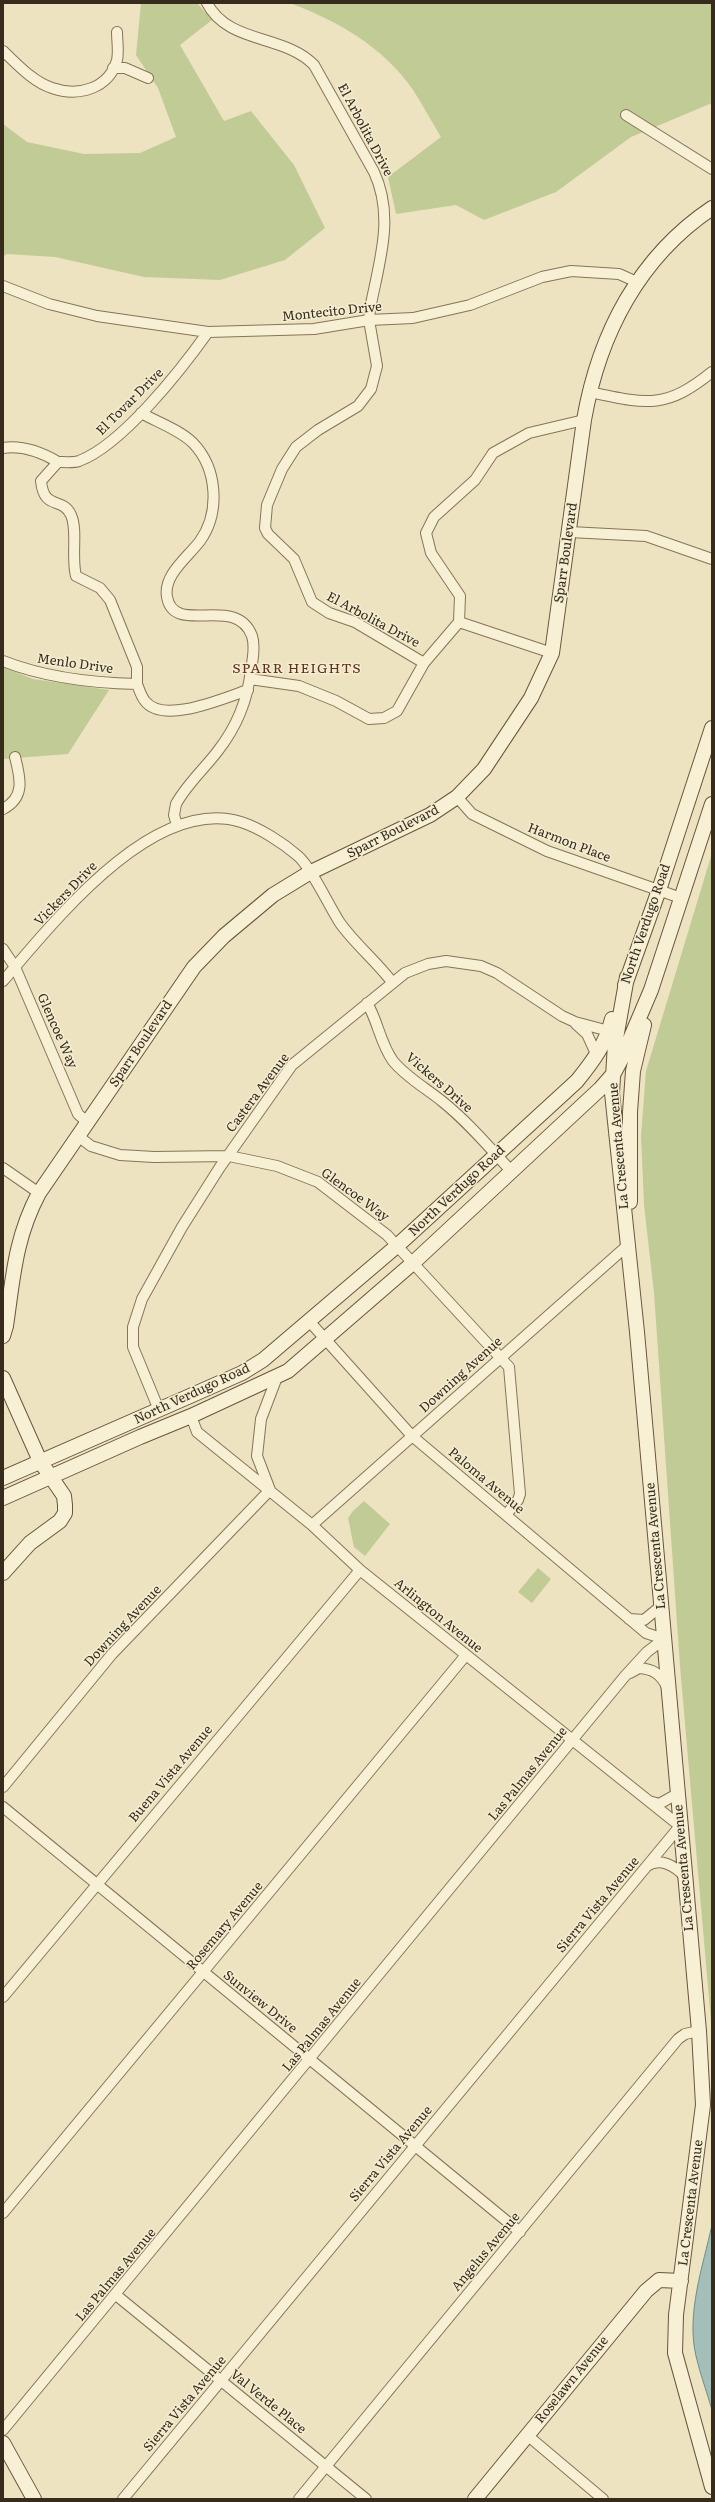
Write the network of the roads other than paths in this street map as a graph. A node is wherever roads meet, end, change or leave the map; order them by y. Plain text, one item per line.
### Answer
1 (207, 3) edge
2 (117, 32) dead end
3 (3, 51) edge
4 (113, 68) junction
5 (148, 78) dead end
6 (626, 115) dead end
7 (712, 169) edge
8 (712, 208) edge
9 (637, 282) junction
10 (3, 286) edge
11 (369, 320) junction
12 (208, 332) junction
13 (712, 372) edge
14 (590, 392) junction
15 (141, 414) junction
16 (584, 420) junction
17 (3, 448) edge
18 (58, 462) junction
19 (570, 532) junction
20 (712, 559) edge
21 (459, 622) junction
22 (552, 652) junction
23 (3, 661) edge
24 (424, 662) junction
25 (250, 679) junction
26 (137, 684) junction
27 (248, 690) junction
28 (712, 728) edge
29 (15, 757) dead end
30 (457, 798) junction
31 (712, 804) edge
32 (3, 809) edge
33 (177, 825) junction
34 (309, 873) junction
35 (659, 890) junction
36 (681, 898) junction
37 (3, 949) edge
38 (15, 967) junction
39 (627, 977) junction
40 (3, 981) edge
41 (392, 982) junction
42 (651, 990) junction
43 (367, 1003) junction
44 (575, 1022) junction
45 (609, 1031) junction
46 (597, 1056) junction
47 (614, 1073) junction
48 (87, 1122) junction
49 (78, 1136) junction
50 (496, 1154) junction
51 (229, 1156) junction
52 (3, 1168) edge
53 (512, 1172) junction
54 (39, 1193) junction
55 (398, 1245) junction
56 (628, 1245) junction
57 (414, 1262) junction
58 (309, 1321) junction
59 (3, 1336) edge
60 (326, 1340) junction
61 (500, 1358) junction
62 (276, 1377) junction
63 (3, 1378) edge
64 (159, 1410) junction
65 (191, 1416) junction
66 (412, 1436) junction
67 (40, 1461) junction
68 (52, 1476) junction
69 (3, 1478) edge
70 (270, 1490) junction
71 (3, 1498) edge
72 (506, 1515) junction
73 (312, 1525) junction
74 (360, 1570) junction
75 (3, 1573) edge
76 (661, 1606) junction
77 (629, 1618) junction
78 (664, 1639) junction
79 (466, 1655) junction
80 (625, 1676) junction
81 (668, 1687) junction
82 (573, 1740) junction
83 (3, 1787) edge
84 (677, 1794) junction
85 (649, 1801) junction
86 (3, 1807) edge
87 (680, 1826) junction
88 (646, 1867) junction
89 (684, 1876) junction
90 (96, 1884) junction
91 (204, 1973) junction
92 (3, 1997) edge
93 (699, 2031) junction
94 (310, 2060) junction
95 (414, 2147) junction
96 (3, 2213) edge
97 (520, 2232) junction
98 (681, 2281) junction
99 (116, 2295) junction
100 (221, 2381) junction
101 (3, 2430) edge
102 (527, 2435) junction
103 (3, 2443) edge
104 (326, 2466) junction
105 (712, 2487) edge
106 (34, 2499) edge
107 (123, 2499) edge
108 (299, 2499) edge
109 (366, 2499) edge
110 (474, 2499) edge
111 (603, 2499) edge

1 - 11 street, El Arbolita Drive
2 - 4 street
3 - 4 street
4 - 5 street
6 - 7 street
8 - 9 main road, Sparr Boulevard
9 - 11 street, Montecito Drive
9 - 14 main road, Sparr Boulevard
10 - 12 street, Montecito Drive
11 - 12 street, Montecito Drive
11 - 24 street, El Arbolita Drive
12 - 15 street, El Tovar Drive
13 - 14 street
14 - 16 main road, Sparr Boulevard
15 - 18 street, El Tovar Drive
15 - 25 street
16 - 19 main road, Sparr Boulevard
16 - 21 street
17 - 18 street
18 - 26 street
19 - 20 street
19 - 22 main road, Sparr Boulevard
21 - 22 street
21 - 24 street
22 - 30 main road, Sparr Boulevard
23 - 26 street, Menlo Drive
24 - 25 street
25 - 27 street
26 - 27 street
27 - 33 street
28 - 35 main road, North Verdugo Road
29 - 32 street
30 - 34 main road, Sparr Boulevard
30 - 35 street, Harmon Place
31 - 36 main road, North Verdugo Road
33 - 34 street, Vickers Drive
33 - 38 street, Vickers Drive
34 - 41 street, Vickers Drive
34 - 48 main road, Sparr Boulevard
35 - 36 street, Harmon Place
35 - 39 main road, North Verdugo Road
36 - 42 main road, North Verdugo Road
37 - 38 street, Glencoe Way
38 - 40 street, Vickers Drive
38 - 48 street, Glencoe Way
39 - 45 main road, North Verdugo Road
39 - 47 main road, La Crescenta Avenue
41 - 43 street, Castera Avenue
41 - 44 street, Castera Avenue
42 - 47 main road, North Verdugo Road
42 - 56 main road, La Crescenta Avenue
43 - 50 street, Vickers Drive
43 - 51 street, Castera Avenue
44 - 45 street, Castera Avenue
44 - 46 street, Castera Avenue
45 - 46 main road, North Verdugo Road
46 - 50 main road, North Verdugo Road
47 - 53 main road, North Verdugo Road
47 - 56 main road, La Crescenta Avenue
48 - 49 main road, Sparr Boulevard
49 - 51 street, Glencoe Way
49 - 54 main road, Sparr Boulevard
50 - 53 street, Vickers Drive
50 - 55 main road, North Verdugo Road
51 - 55 street, Glencoe Way
51 - 64 street, Castera Avenue
52 - 54 street
53 - 57 main road, North Verdugo Road
54 - 59 main road, Sparr Boulevard
55 - 57 street, Glencoe Way
55 - 58 main road, North Verdugo Road
56 - 61 street, Downing Avenue
56 - 76 main road, La Crescenta Avenue
57 - 60 main road, North Verdugo Road
57 - 61 street, Glencoe Way
58 - 60 street, Paloma Avenue
58 - 64 main road, North Verdugo Road
60 - 62 main road, North Verdugo Road
60 - 66 street, Paloma Avenue
61 - 66 street, Downing Avenue
61 - 72 street, Glencoe Way
62 - 65 main road, North Verdugo Road
62 - 70 street
63 - 67 main road
64 - 67 main road, North Verdugo Road
65 - 68 main road, North Verdugo Road
65 - 70 street, Arlington Avenue
66 - 72 street, Paloma Avenue
66 - 73 street, Downing Avenue
67 - 68 main road
67 - 69 main road, North Verdugo Road
68 - 71 main road, North Verdugo Road
68 - 75 main road
70 - 73 street, Arlington Avenue
70 - 83 street, Downing Avenue
72 - 77 street, Paloma Avenue
73 - 74 street, Arlington Avenue
74 - 79 street, Arlington Avenue
74 - 90 street, Buena Vista Avenue
76 - 77 street
76 - 78 main road, La Crescenta Avenue
77 - 78 street, Paloma Avenue
78 - 80 street, Las Palmas Avenue
78 - 81 main road, La Crescenta Avenue
79 - 82 street, Arlington Avenue
79 - 91 street, Rosemary Avenue
80 - 81 street
80 - 82 street, Las Palmas Avenue
81 - 84 main road, La Crescenta Avenue
82 - 85 street, Arlington Avenue
82 - 94 street, Las Palmas Avenue
84 - 85 street
84 - 87 main road, La Crescenta Avenue
85 - 87 street, Arlington Avenue
86 - 90 street, Sunview Drive
87 - 88 street, Sierra Vista Avenue
87 - 89 main road, La Crescenta Avenue
88 - 89 street
88 - 95 street, Sierra Vista Avenue
89 - 93 main road, La Crescenta Avenue
90 - 91 street, Sunview Drive
90 - 92 street, Buena Vista Avenue
91 - 94 street, Sunview Drive
91 - 96 street, Rosemary Avenue
93 - 97 street, Angelus Avenue
93 - 98 main road, La Crescenta Avenue
94 - 95 street, Sunview Drive
94 - 99 street, Las Palmas Avenue
95 - 97 street, Sunview Drive
95 - 100 street, Sierra Vista Avenue
97 - 104 street, Angelus Avenue
98 - 102 main road, Roselawn Avenue
98 - 105 main road, La Crescenta Avenue
99 - 100 street, Val Verde Place
99 - 101 street, Las Palmas Avenue
100 - 104 street, Val Verde Place
100 - 107 street, Sierra Vista Avenue
102 - 110 main road, Roselawn Avenue
102 - 111 street
103 - 106 main road
104 - 108 street, Angelus Avenue
104 - 109 street, Val Verde Place

